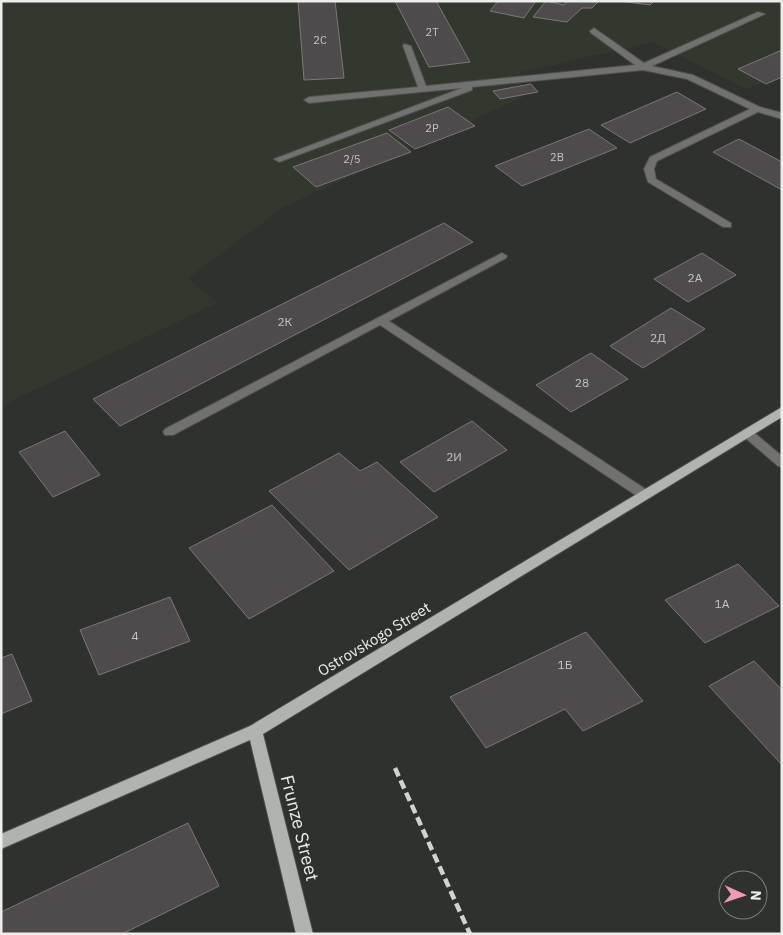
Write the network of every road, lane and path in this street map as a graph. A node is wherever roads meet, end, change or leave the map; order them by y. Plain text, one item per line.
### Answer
1 (761, 14) dead end
2 (594, 31) dead end
3 (407, 46) dead end
4 (643, 67) junction
5 (486, 82) junction
6 (423, 89) junction
7 (309, 100) dead end
8 (757, 109) junction
9 (782, 116) edge
10 (278, 159) dead end
11 (727, 225) dead end
12 (502, 256) dead end
13 (380, 320) junction
14 (782, 411) edge
15 (169, 432) dead end
16 (747, 433) junction
17 (782, 463) edge
18 (645, 495) junction
19 (256, 731) junction
20 (1, 842) edge
21 (305, 934) edge

1 - 4 street
2 - 4 street
3 - 6 street
4 - 5 street
4 - 8 street
5 - 6 street
5 - 10 street
6 - 7 street
8 - 9 street
8 - 11 street
12 - 13 street
13 - 15 street
13 - 18 street
14 - 16 main road, Ostrovskogo Street
16 - 17 street
16 - 18 main road, Ostrovskogo Street
18 - 19 main road, Ostrovskogo Street
19 - 20 main road, Ostrovskogo Street
19 - 21 main road, Frunze Street

